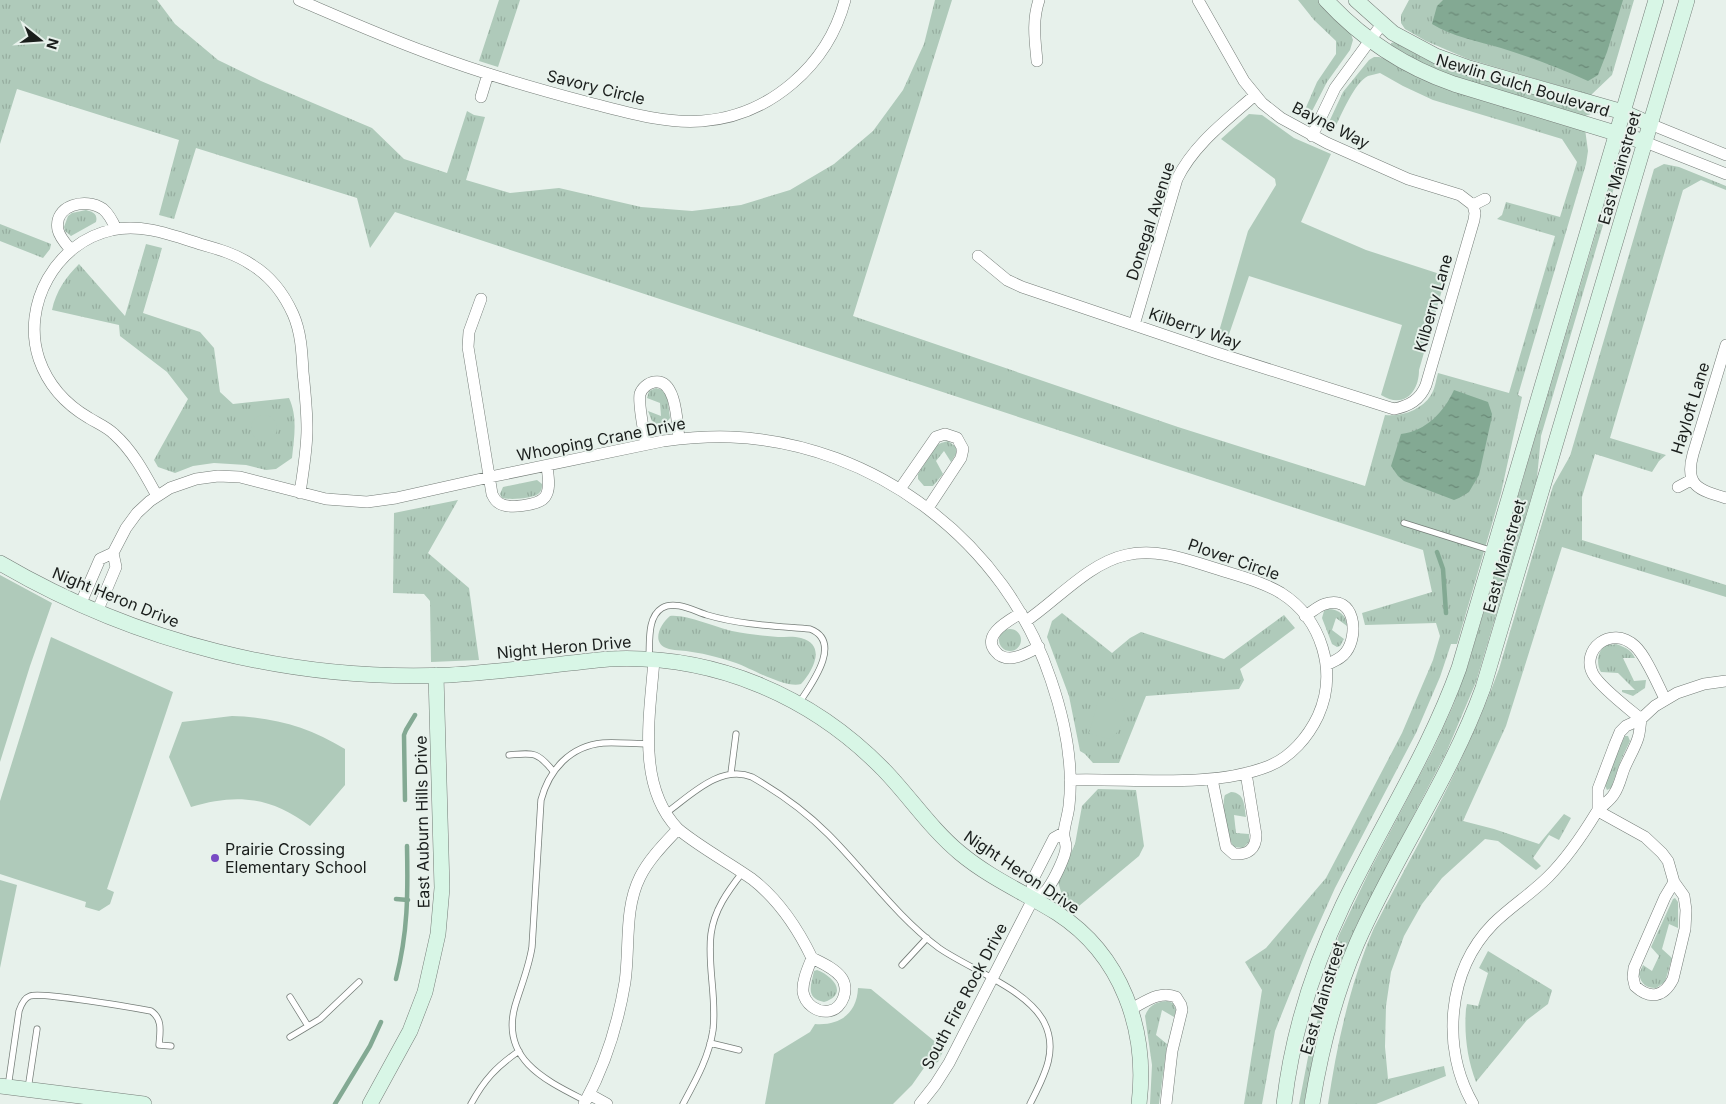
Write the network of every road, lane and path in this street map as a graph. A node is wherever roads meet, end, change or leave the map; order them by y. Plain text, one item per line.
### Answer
1 (299, 0) edge
2 (845, 0) edge
3 (1039, 0) edge
4 (1198, 0) edge
5 (1326, 0) edge
6 (1356, 0) edge
7 (1656, 0) edge
8 (1687, 0) edge
9 (1382, 24) junction
10 (1370, 39) junction
11 (1038, 61) dead end
12 (488, 74) junction
13 (1255, 95) junction
14 (481, 97) dead end
15 (1623, 112) junction
16 (1650, 124) junction
17 (1617, 132) junction
18 (1312, 136) junction
19 (1645, 142) junction
20 (1726, 155) edge
21 (1726, 174) edge
22 (1485, 200) dead end
23 (1473, 205) junction
24 (116, 229) junction
25 (71, 250) junction
26 (978, 256) dead end
27 (482, 298) dead end
28 (1134, 325) junction
29 (1726, 345) edge
30 (1409, 404) joint
31 (679, 439) junction
32 (646, 444) junction
33 (547, 466) junction
34 (490, 477) junction
35 (1691, 480) junction
36 (1678, 487) dead end
37 (900, 489) junction
38 (300, 493) junction
39 (157, 496) junction
40 (1726, 498) edge
41 (928, 508) junction
42 (1404, 523) dead end
43 (1494, 551) junction
44 (113, 554) junction
45 (0, 563) edge
46 (80, 605) junction
47 (97, 612) junction
48 (1306, 616) junction
49 (1024, 617) junction
50 (1039, 647) junction
51 (652, 660) junction
52 (1326, 665) junction
53 (436, 675) junction
54 (1726, 681) edge
55 (1665, 699) junction
56 (799, 703) junction
57 (1641, 719) junction
58 (736, 734) dead end
59 (650, 744) junction
60 (509, 755) dead end
61 (553, 771) junction
62 (1246, 773) junction
63 (731, 774) junction
64 (1212, 779) junction
65 (1070, 780) junction
66 (1598, 811) junction
67 (666, 813) junction
68 (678, 830) junction
69 (1064, 834) junction
70 (742, 873) junction
71 (1674, 882) junction
72 (1033, 899) junction
73 (927, 938) junction
74 (812, 958) junction
75 (902, 965) dead end
76 (992, 979) junction
77 (359, 982) dead end
78 (290, 997) dead end
79 (1131, 1009) junction
80 (308, 1026) junction
81 (37, 1029) dead end
82 (290, 1037) dead end
83 (710, 1043) junction
84 (171, 1046) dead end
85 (739, 1050) dead end
86 (519, 1052) junction
87 (4, 1086) edge
88 (28, 1089) junction
89 (586, 1100) edge
90 (144, 1104) edge
91 (370, 1104) edge
92 (470, 1104) edge
93 (607, 1104) edge
94 (683, 1104) edge
95 (920, 1104) edge
96 (1030, 1104) edge
97 (1139, 1104) edge
98 (1166, 1104) edge
99 (1284, 1104) edge
100 (1312, 1104) edge
101 (1473, 1104) edge

1 - 12 street, Savory Circle
2 - 12 street, Savory Circle
3 - 11 street
4 - 13 street, Bayne Way
5 - 10 street, Newlin Gulch Boulevard
6 - 9 street, Newlin Gulch Boulevard
7 - 15 street, East Mainstreet
8 - 16 street, East Mainstreet
9 - 10 street
9 - 15 street, Newlin Gulch Boulevard
10 - 17 street, Newlin Gulch Boulevard
10 - 18 street
12 - 14 street
13 - 18 street, Bayne Way
13 - 28 street, Donegal Avenue
15 - 16 street, Newlin Gulch Boulevard
15 - 17 street, East Mainstreet
16 - 19 street, East Mainstreet
16 - 20 street, Newlin Gulch Boulevard
17 - 19 street, Newlin Gulch Boulevard
17 - 43 street, East Mainstreet
18 - 23 street, Bayne Way
19 - 21 street, Newlin Gulch Boulevard
19 - 100 street, East Mainstreet
22 - 23 street
23 - 30 street, Kilberry Lane
24 - 25 street
24 - 25 street
24 - 38 street
25 - 39 street
26 - 28 street, Kilberry Way
27 - 34 street
28 - 30 street, Kilberry Way
29 - 35 street, Hayloft Lane
31 - 32 street, Whooping Crane Drive
31 - 32 street
31 - 37 street, Whooping Crane Drive
32 - 33 street, Whooping Crane Drive
33 - 34 street, Whooping Crane Drive
33 - 34 street
34 - 38 street, Whooping Crane Drive
35 - 36 street
35 - 40 street
37 - 41 street, Whooping Crane Drive
37 - 41 street
38 - 39 street, Whooping Crane Drive
39 - 44 street, Whooping Crane Drive
41 - 49 street, Whooping Crane Drive
42 - 43 lane
43 - 99 street, East Mainstreet
44 - 46 street, Whooping Crane Drive
44 - 47 street, Whooping Crane Drive
45 - 46 street, Night Heron Drive
46 - 47 street, Night Heron Drive
47 - 53 street, Night Heron Drive
48 - 49 street, Plover Circle
48 - 52 street, Plover Circle
48 - 52 street
49 - 50 street, Whooping Crane Drive
49 - 50 street, Plover Circle
50 - 65 street, Whooping Crane Drive
51 - 53 street, Night Heron Drive
51 - 56 street, Night Heron Drive
51 - 56 lane
51 - 59 street
52 - 62 street, Plover Circle
53 - 91 street, East Auburn Hills Drive
54 - 55 street
55 - 57 street
55 - 57 street
56 - 72 street, Night Heron Drive
57 - 66 street
57 - 66 street
58 - 63 lane
59 - 61 lane
59 - 67 street
60 - 61 lane
61 - 86 lane
62 - 64 street, Plover Circle
62 - 64 street
63 - 67 lane
63 - 73 lane
64 - 65 street, Plover Circle
65 - 69 street, Whooping Crane Drive
66 - 71 street
66 - 101 street
67 - 68 street
68 - 70 street
68 - 89 street
69 - 72 street, Whooping Crane Drive
69 - 72 street
70 - 74 street
70 - 83 lane
71 - 71 street
72 - 76 street, South Fire Rock Drive
72 - 79 street, Night Heron Drive
73 - 75 lane
73 - 76 lane
74 - 74 street
76 - 95 street, South Fire Rock Drive
76 - 96 lane
77 - 80 lane
78 - 80 lane
79 - 97 street, Night Heron Drive
79 - 98 street
80 - 82 lane
81 - 88 lane
83 - 85 lane
83 - 94 lane
84 - 87 lane
86 - 89 lane
86 - 92 lane
87 - 88 street
88 - 90 street
89 - 93 street

